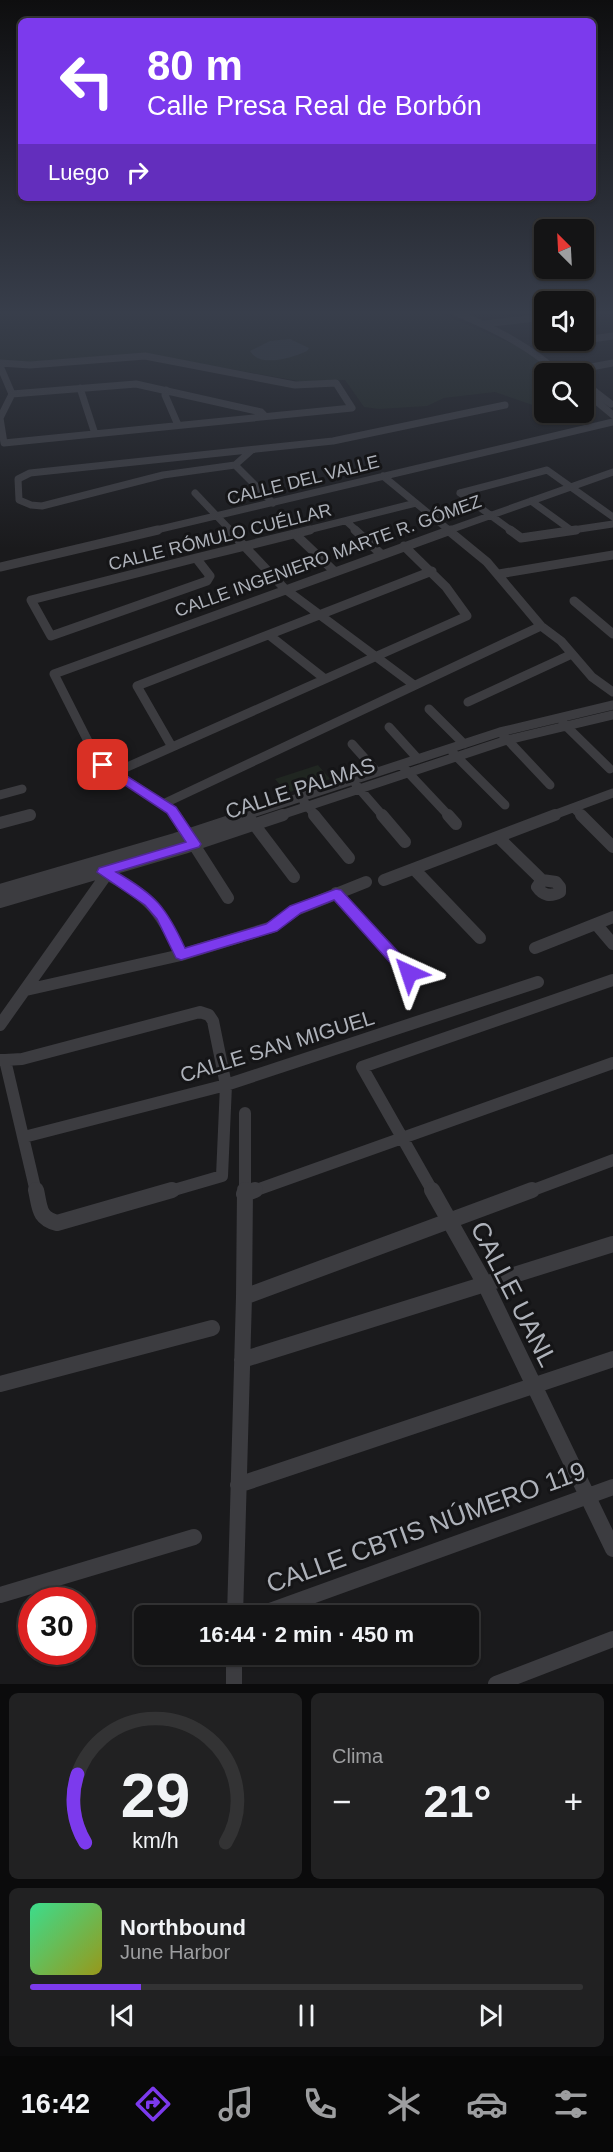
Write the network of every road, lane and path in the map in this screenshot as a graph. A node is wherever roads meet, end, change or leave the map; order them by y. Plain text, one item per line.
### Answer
1 (39, 392) edge
2 (81, 392) edge
3 (166, 392) edge
4 (173, 392) edge
5 (341, 392) edge
6 (595, 392) edge
7 (12, 394) joint
8 (594, 399) edge
9 (612, 404) edge
10 (505, 405) dead end
11 (601, 405) junction
12 (613, 415) edge
13 (265, 416) junction
14 (613, 422) edge
15 (178, 425) junction
16 (95, 434) junction
17 (252, 450) junction
18 (235, 465) junction
19 (613, 472) edge
20 (383, 476) junction
21 (571, 487) junction
22 (195, 493) dead end
23 (531, 501) junction
24 (273, 502) junction
25 (416, 503) junction
26 (217, 516) junction
27 (489, 516) junction
28 (613, 517) edge
29 (346, 521) junction
30 (613, 524) edge
31 (449, 530) junction
32 (571, 530) junction
33 (295, 534) junction
34 (246, 546) junction
35 (404, 546) junction
36 (381, 554) junction
37 (613, 555) edge
38 (196, 558) junction
39 (0, 567) edge
40 (334, 571) junction
41 (432, 571) junction
42 (499, 574) junction
43 (285, 588) junction
44 (574, 601) dead end
45 (320, 615) junction
46 (541, 626) junction
47 (269, 634) junction
48 (613, 634) edge
49 (572, 654) junction
50 (376, 656) junction
51 (325, 679) junction
52 (414, 685) junction
53 (613, 692) edge
54 (468, 702) dead end
55 (613, 705) edge
56 (429, 709) dead end
57 (613, 715) edge
58 (562, 722) junction
59 (389, 727) dead end
60 (503, 736) junction
61 (352, 744) dead end
62 (464, 744) junction
63 (172, 747) junction
64 (452, 752) junction
65 (418, 759) junction
66 (404, 768) junction
67 (609, 769) dead end
68 (116, 772) junction
69 (377, 772) junction
70 (355, 784) junction
71 (550, 785) dead end
72 (22, 789) dead end
73 (613, 793) edge
74 (0, 795) edge
75 (303, 801) junction
76 (163, 804) junction
77 (505, 805) dead end
78 (574, 808) junction
79 (30, 815) dead end
80 (250, 819) junction
81 (0, 823) edge
82 (456, 824) dead end
83 (498, 837) junction
84 (191, 839) junction
85 (405, 842) dead end
86 (613, 847) edge
87 (349, 858) dead end
88 (92, 864) junction
89 (414, 869) junction
90 (106, 873) junction
91 (294, 877) dead end
92 (384, 880) dead end
93 (542, 880) dead end
94 (366, 882) dead end
95 (0, 890) edge
96 (336, 893) junction
97 (228, 898) dead end
98 (0, 902) edge
99 (613, 917) edge
100 (596, 924) junction
101 (480, 938) dead end
102 (613, 944) edge
103 (536, 948) dead end
104 (181, 955) junction
105 (409, 973) dead end
106 (613, 980) edge
107 (538, 982) dead end
108 (26, 990) junction
109 (0, 1025) edge
110 (613, 1063) edge
111 (3, 1065) edge
112 (226, 1085) junction
113 (245, 1113) dead end
114 (24, 1137) junction
115 (402, 1138) junction
116 (613, 1160) edge
117 (244, 1194) junction
118 (449, 1221) junction
119 (613, 1244) edge
120 (485, 1284) junction
121 (244, 1297) junction
122 (212, 1328) dead end
123 (613, 1359) edge
124 (242, 1360) junction
125 (0, 1384) edge
126 (534, 1386) junction
127 (238, 1485) junction
128 (613, 1487) edge
129 (588, 1496) junction
130 (194, 1537) dead end
131 (613, 1549) edge
132 (0, 1595) edge
133 (235, 1605) edge
134 (286, 1605) edge
135 (613, 1639) edge
136 (234, 1665) edge
137 (234, 1684) edge
138 (496, 1684) edge

1 - 7 street
2 - 16 street
3 - 15 street
4 - 13 street
5 - 13 street
6 - 9 street
7 - 16 street
8 - 11 street
9 - 11 street
10 - 17 street
11 - 12 street
13 - 15 street
14 - 20 street, CALLE DEL VALLE
15 - 16 street
17 - 18 street
17 - 18 street
18 - 24 street
19 - 21 street, CALLE INGENIERO MARTE R. GÓMEZ
20 - 24 street, CALLE DEL VALLE
20 - 25 street
21 - 23 street, CALLE INGENIERO MARTE R. GÓMEZ
21 - 27 street
21 - 28 street
22 - 26 street
23 - 27 street, CALLE INGENIERO MARTE R. GÓMEZ
23 - 32 street
24 - 26 street, CALLE DEL VALLE
25 - 29 street, CALLE RÓMULO CUÉLLAR
25 - 31 street
26 - 34 street
26 - 39 street, CALLE DEL VALLE
27 - 31 street, CALLE INGENIERO MARTE R. GÓMEZ
27 - 32 street
29 - 33 street, CALLE RÓMULO CUÉLLAR
29 - 36 street
30 - 32 street
31 - 35 street, CALLE INGENIERO MARTE R. GÓMEZ
31 - 42 street
33 - 34 street, CALLE RÓMULO CUÉLLAR
33 - 40 street
34 - 38 street, CALLE RÓMULO CUÉLLAR
34 - 43 street
35 - 36 street, CALLE INGENIERO MARTE R. GÓMEZ
35 - 41 street
36 - 40 street, CALLE INGENIERO MARTE R. GÓMEZ
37 - 42 street
38 - 38 street, CALLE RÓMULO CUÉLLAR
40 - 43 street, CALLE INGENIERO MARTE R. GÓMEZ
41 - 45 street
41 - 50 street
42 - 46 street
43 - 45 street
43 - 68 street, CALLE INGENIERO MARTE R. GÓMEZ
44 - 48 street
45 - 47 street
45 - 50 street
46 - 49 street
46 - 52 street
47 - 51 street
47 - 63 street
49 - 53 street
49 - 54 street
50 - 51 street
50 - 52 street
51 - 63 street
52 - 76 street
55 - 58 street, CALLE PALMAS
56 - 62 street
57 - 58 street, CALLE PALMAS
58 - 60 street, CALLE PALMAS
58 - 67 street
59 - 65 street
60 - 62 street, CALLE PALMAS
60 - 64 street, CALLE PALMAS
60 - 71 street
61 - 69 street
62 - 64 street, CALLE PALMAS
63 - 68 street
64 - 65 street, CALLE PALMAS
64 - 66 street, CALLE PALMAS
64 - 77 street
65 - 66 street, CALLE PALMAS
66 - 69 street, CALLE PALMAS
66 - 70 street, CALLE PALMAS
66 - 82 street
68 - 76 street
69 - 70 street, CALLE PALMAS
70 - 75 street, CALLE PALMAS
70 - 85 street
72 - 74 street
73 - 78 street
75 - 80 street, CALLE PALMAS
75 - 87 street
76 - 84 street
78 - 83 street
78 - 86 street
79 - 81 street
80 - 84 street, CALLE PALMAS
80 - 91 street
83 - 89 street
83 - 93 street
84 - 88 street, CALLE PALMAS
84 - 90 street, CALLE PALMAS
84 - 97 street
88 - 90 street
88 - 95 street, CALLE PALMAS
89 - 92 street
89 - 101 street
90 - 98 street, CALLE PALMAS
90 - 104 street
90 - 108 street
94 - 96 street
96 - 104 street
96 - 105 street
99 - 100 street
100 - 102 street
100 - 103 street
104 - 108 street
106 - 115 street, CALLE UANL
107 - 112 street, CALLE SAN MIGUEL
108 - 109 street
110 - 115 street
111 - 112 street
111 - 114 street
112 - 114 street, CALLE SAN MIGUEL
112 - 114 street
113 - 117 street
115 - 117 street
115 - 118 street, CALLE UANL
116 - 118 street
117 - 121 street
118 - 120 street, CALLE UANL
118 - 121 street
119 - 120 street
120 - 124 street
120 - 126 street, CALLE UANL
121 - 124 street
122 - 125 street
123 - 126 street
124 - 127 street
126 - 127 street
126 - 129 street, CALLE UANL
127 - 133 street
128 - 129 street, CALLE CBTIS NÚMERO 119
129 - 131 street, CALLE UANL
129 - 134 street, CALLE CBTIS NÚMERO 119
130 - 132 street
135 - 138 street
136 - 137 street

